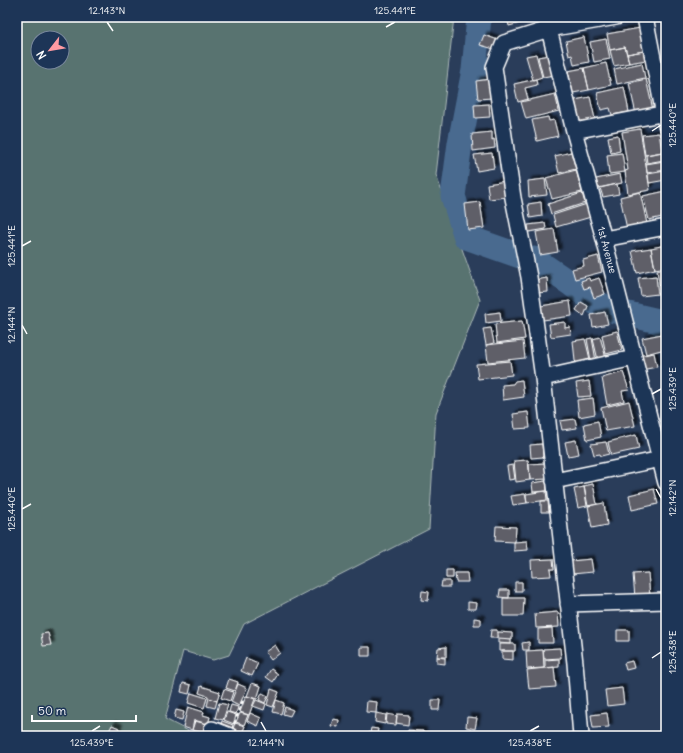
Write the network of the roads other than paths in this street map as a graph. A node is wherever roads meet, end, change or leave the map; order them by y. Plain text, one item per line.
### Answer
1 (616, 17) edge
2 (645, 17) edge
3 (547, 23) edge
4 (665, 117) edge
5 (574, 131) junction
6 (666, 227) edge
7 (604, 239) junction
8 (634, 358) junction
9 (543, 378) junction
10 (663, 459) edge
11 (554, 481) junction
12 (666, 483) edge
13 (666, 601) edge
14 (568, 604) junction
15 (212, 729) dead end
16 (231, 732) edge
17 (581, 736) edge

1 - 3 street
2 - 4 street
3 - 5 street, 1st Avenue
3 - 9 street
4 - 5 street
5 - 7 street, 1st Avenue
6 - 7 street
7 - 8 street, 1st Avenue
8 - 9 street
8 - 10 street, 1st Avenue
9 - 11 street
10 - 11 street
10 - 12 street, 1st Avenue
11 - 14 street
13 - 14 street
14 - 17 street
15 - 16 street

